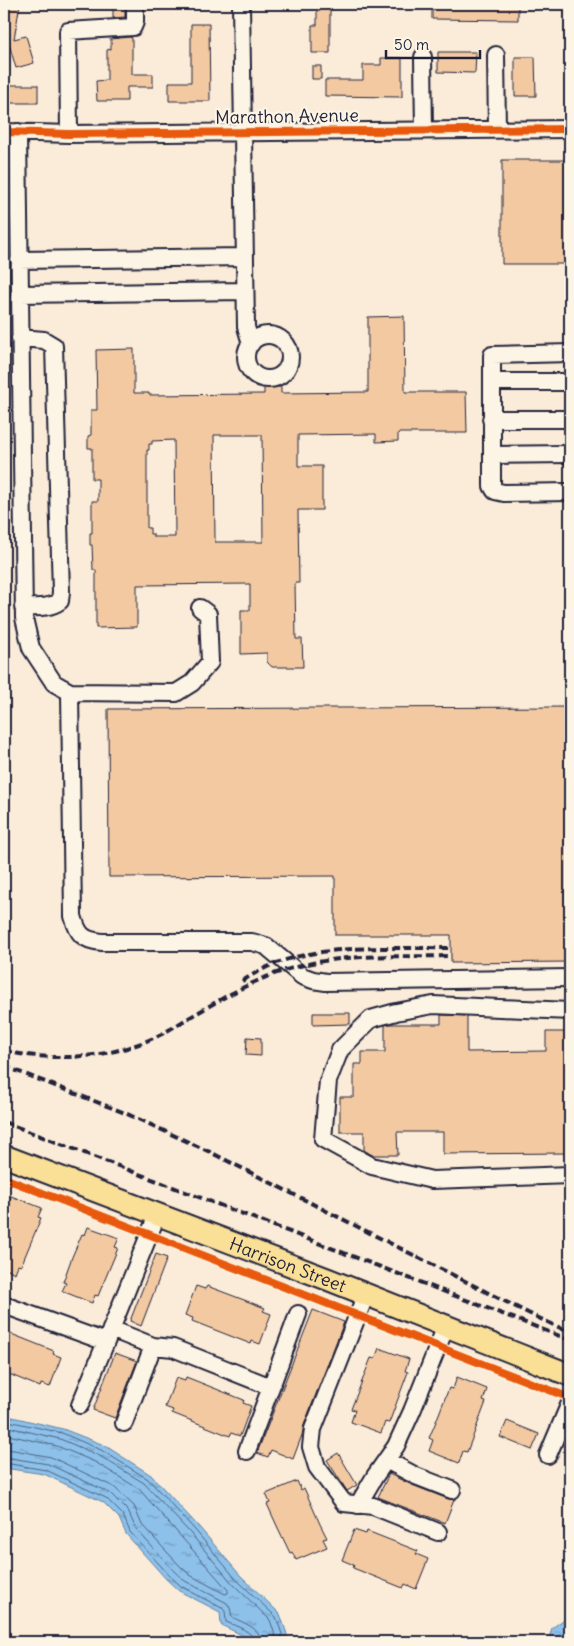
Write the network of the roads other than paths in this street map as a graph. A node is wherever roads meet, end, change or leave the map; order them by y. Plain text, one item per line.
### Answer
1 (135, 4) edge
2 (241, 4) edge
3 (496, 55) dead end
4 (423, 57) dead end
5 (496, 129) junction
6 (570, 129) edge
7 (424, 130) junction
8 (11, 132) edge
9 (242, 132) junction
10 (69, 134) junction
11 (245, 257) junction
12 (19, 260) junction
13 (245, 291) junction
14 (19, 294) junction
15 (20, 338) junction
16 (251, 344) dead end
17 (570, 353) edge
18 (492, 382) junction
19 (570, 382) edge
20 (570, 419) edge
21 (491, 420) junction
22 (570, 454) edge
23 (492, 455) junction
24 (570, 492) edge
25 (23, 607) junction
26 (200, 608) dead end
27 (70, 692) junction
28 (570, 978) edge
29 (570, 1011) edge
30 (4, 1156) edge
31 (570, 1175) edge
32 (157, 1215) junction
33 (366, 1294) junction
34 (4, 1305) edge
35 (298, 1314) dead end
36 (446, 1326) junction
37 (108, 1335) junction
38 (153, 1346) junction
39 (570, 1375) edge
40 (271, 1387) junction
41 (570, 1403) edge
42 (80, 1406) dead end
43 (124, 1423) dead end
44 (247, 1451) dead end
45 (548, 1455) dead end
46 (386, 1460) junction
47 (452, 1490) dead end
48 (358, 1505) junction
49 (438, 1532) dead end

1 - 10 street
2 - 9 street
3 - 5 street
4 - 7 street
5 - 6 street, Marathon Avenue
5 - 7 street, Marathon Avenue
7 - 9 street, Marathon Avenue
8 - 10 street, Marathon Avenue
8 - 12 street
9 - 10 street, Marathon Avenue
9 - 11 street
11 - 12 street
11 - 13 street
12 - 14 street
13 - 14 street
13 - 16 street
14 - 15 street
15 - 25 street
15 - 25 street
17 - 18 street
18 - 19 street
18 - 21 street
20 - 21 street
21 - 23 street
22 - 23 street
23 - 24 street
25 - 27 street
26 - 27 street
27 - 28 street
29 - 31 street
30 - 32 main road, Harrison Street
32 - 33 main road, Harrison Street
32 - 37 street
33 - 36 main road, Harrison Street
33 - 48 street
34 - 37 street
35 - 40 street
36 - 39 main road, Harrison Street
36 - 46 street
37 - 38 street
37 - 42 street
38 - 40 street
38 - 43 street
40 - 44 street
41 - 45 street
46 - 47 street
46 - 48 street
48 - 49 street

